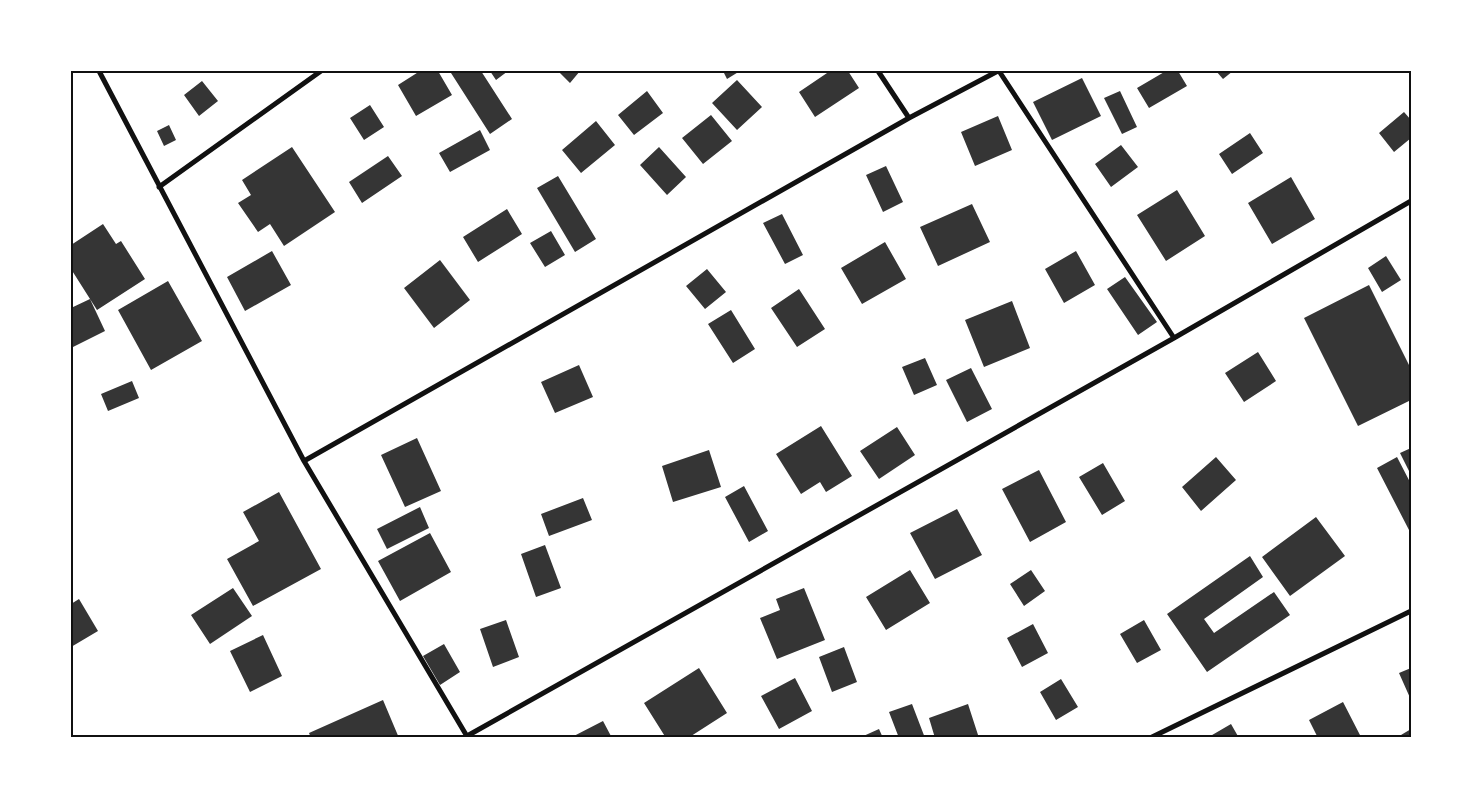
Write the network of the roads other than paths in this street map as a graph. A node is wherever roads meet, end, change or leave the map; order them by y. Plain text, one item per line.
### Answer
1 (99, 71) edge
2 (321, 71) edge
3 (878, 71) edge
4 (998, 71) edge
5 (909, 118) junction
6 (159, 187) junction
7 (1411, 202) edge
8 (1174, 338) junction
9 (304, 460) junction
10 (1411, 611) edge
11 (467, 737) edge
12 (1150, 738) edge

1 - 6 street
2 - 6 street
3 - 5 street
4 - 5 street
4 - 8 street
5 - 9 street
6 - 9 street
7 - 8 street
8 - 11 street
9 - 11 street
10 - 12 street

